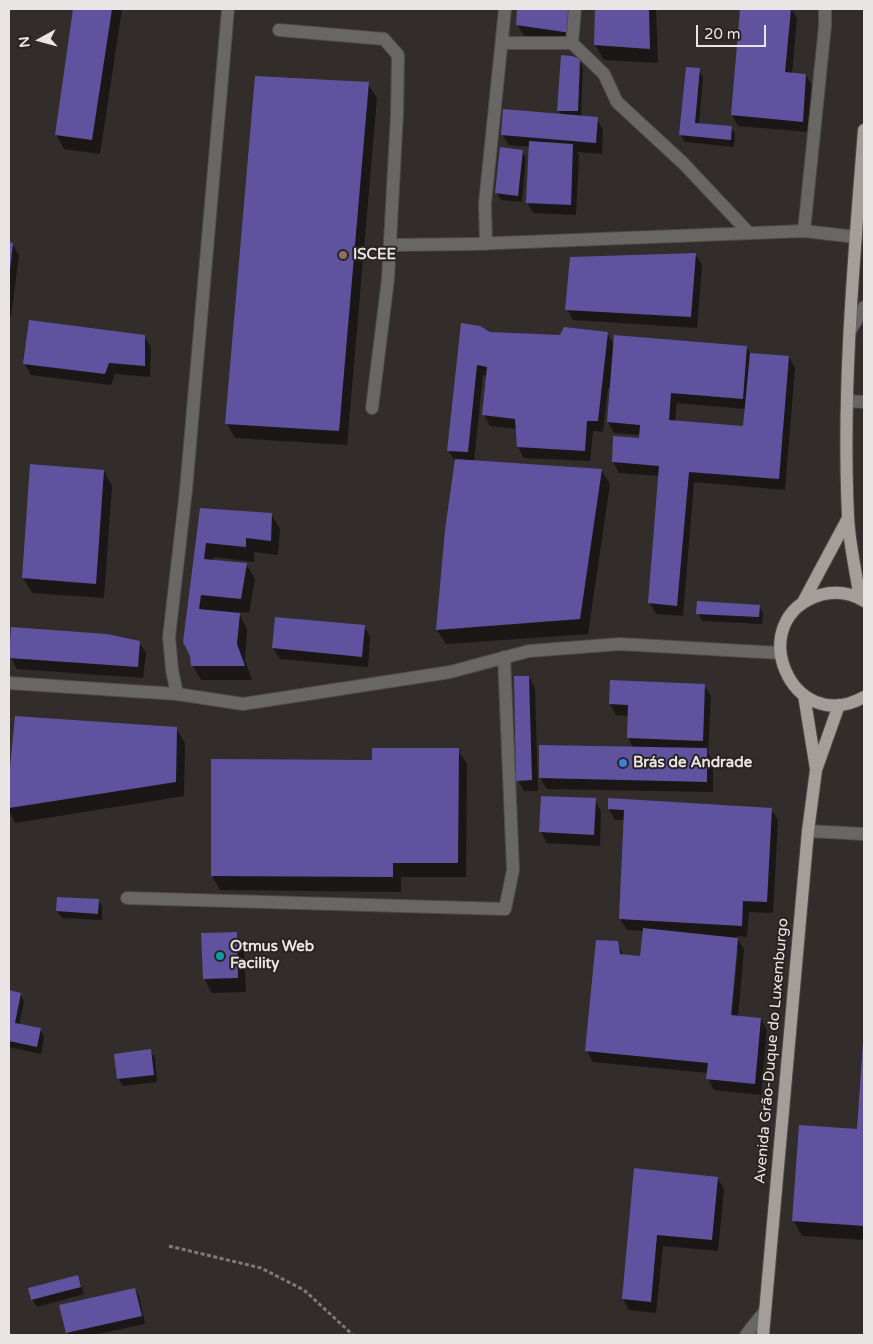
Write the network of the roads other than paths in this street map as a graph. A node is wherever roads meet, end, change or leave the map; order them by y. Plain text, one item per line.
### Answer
1 (228, 9) edge
2 (505, 9) edge
3 (575, 9) edge
4 (825, 9) edge
5 (279, 30) dead end
6 (502, 43) junction
7 (572, 43) junction
8 (864, 130) edge
9 (804, 231) junction
10 (749, 233) junction
11 (856, 237) junction
12 (486, 244) junction
13 (390, 245) junction
14 (864, 307) edge
15 (850, 331) junction
16 (847, 401) junction
17 (864, 402) edge
18 (372, 408) dead end
19 (848, 518) junction
20 (862, 600) edge
21 (801, 605) junction
22 (780, 653) junction
23 (504, 658) junction
24 (9, 683) edge
25 (177, 694) junction
26 (804, 695) junction
27 (864, 697) edge
28 (839, 705) junction
29 (816, 770) junction
30 (808, 831) junction
31 (864, 834) edge
32 (127, 898) dead end
33 (765, 1311) junction
34 (746, 1335) edge
35 (763, 1335) edge

1 - 25 street
2 - 6 street
3 - 7 street
4 - 9 street
5 - 13 street
6 - 7 street
6 - 12 street
7 - 10 street
8 - 11 main road
9 - 10 street
9 - 11 street
10 - 12 street
11 - 15 main road
12 - 13 street
13 - 18 street
14 - 15 street
15 - 16 main road
16 - 17 street
16 - 19 main road
19 - 20 main road
19 - 21 main road
20 - 21 main road
21 - 22 main road
22 - 23 street
22 - 26 main road
23 - 25 street
23 - 32 street
24 - 25 street
26 - 28 main road
26 - 29 main road, Avenida Grão-Duque do Luxemburgo
27 - 28 main road
28 - 29 main road, Avenida Grão-Duque do Luxemburgo
29 - 30 main road, Avenida Grão-Duque do Luxemburgo
30 - 31 street
30 - 33 main road, Avenida Grão-Duque do Luxemburgo
33 - 34 street
33 - 35 main road, Avenida Grão-Duque do Luxemburgo

